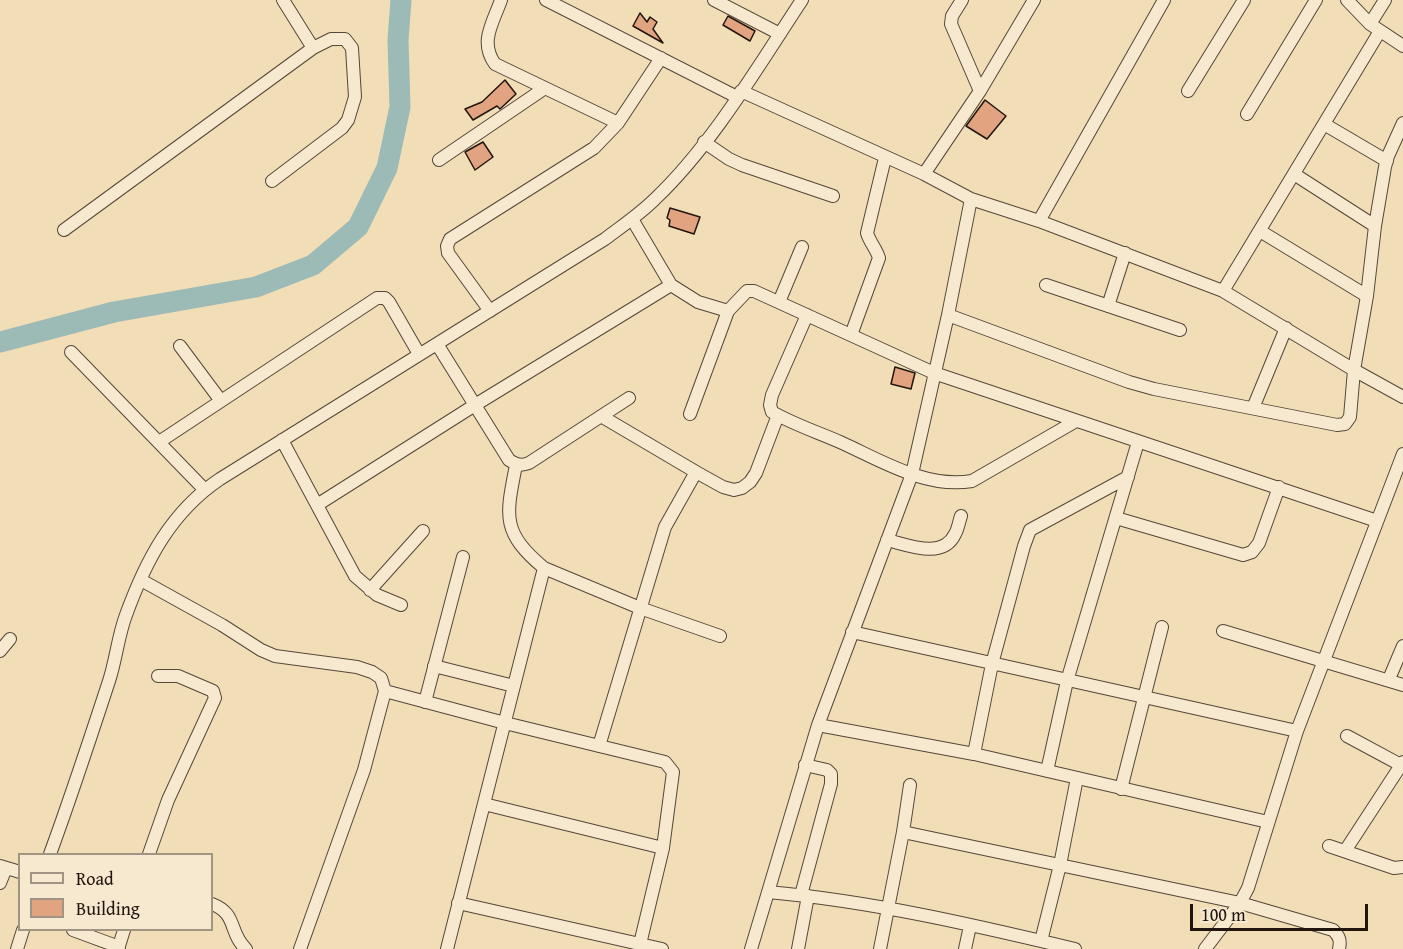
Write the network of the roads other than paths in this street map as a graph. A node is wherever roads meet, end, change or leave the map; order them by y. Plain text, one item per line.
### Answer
1 (283, 0) edge
2 (501, 0) edge
3 (802, 0) edge
4 (962, 0) edge
5 (1034, 0) edge
6 (1164, 0) edge
7 (1244, 0) edge
8 (1316, 0) edge
9 (1347, 0) edge
10 (1385, 0) edge
11 (548, 1) edge
12 (717, 1) edge
13 (1375, 28) junction
14 (780, 34) junction
15 (1403, 45) edge
16 (313, 48) junction
17 (662, 58) junction
18 (545, 88) junction
19 (980, 91) junction
20 (1188, 91) dead end
21 (739, 94) junction
22 (1247, 114) dead end
23 (618, 123) junction
24 (1403, 123) edge
25 (1324, 124) junction
26 (704, 142) junction
27 (885, 158) junction
28 (439, 160) dead end
29 (1387, 161) junction
30 (924, 174) junction
31 (1294, 174) junction
32 (272, 181) dead end
33 (833, 196) dead end
34 (971, 199) junction
35 (632, 219) junction
36 (1040, 221) junction
37 (1375, 226) junction
38 (64, 230) dead end
39 (1260, 231) junction
40 (802, 247) dead end
41 (1125, 253) junction
42 (671, 285) junction
43 (1046, 285) dead end
44 (1223, 291) junction
45 (1367, 296) junction
46 (779, 302) junction
47 (1108, 306) junction
48 (490, 311) junction
49 (728, 311) junction
50 (807, 315) junction
51 (948, 315) junction
52 (1286, 328) junction
53 (1180, 330) dead end
54 (851, 335) junction
55 (436, 344) junction
56 (180, 346) dead end
57 (71, 352) dead end
58 (419, 354) junction
59 (1354, 369) junction
60 (934, 373) junction
61 (1403, 397) edge
62 (629, 398) dead end
63 (221, 401) junction
64 (475, 405) junction
65 (1253, 408) junction
66 (690, 414) dead end
67 (778, 415) junction
68 (601, 416) junction
69 (1076, 421) junction
70 (282, 440) junction
71 (159, 442) junction
72 (1138, 442) junction
73 (1403, 454) edge
74 (516, 465) junction
75 (696, 472) junction
76 (912, 474) junction
77 (1128, 477) junction
78 (1279, 487) junction
79 (204, 489) junction
80 (317, 505) junction
81 (961, 516) dead end
82 (1116, 518) junction
83 (1377, 521) junction
84 (423, 531) dead end
85 (887, 540) junction
86 (464, 557) dead end
87 (544, 568) junction
88 (141, 580) junction
89 (370, 590) junction
90 (401, 605) dead end
91 (640, 608) junction
92 (1162, 627) dead end
93 (1223, 631) dead end
94 (852, 632) junction
95 (720, 636) dead end
96 (10, 639) dead end
97 (1403, 646) edge
98 (0, 651) edge
99 (1323, 662) junction
100 (992, 664) junction
101 (434, 666) junction
102 (158, 676) dead end
103 (1389, 679) junction
104 (1067, 681) junction
105 (1403, 685) edge
106 (514, 686) junction
107 (385, 691) junction
108 (1144, 698) junction
109 (425, 702) junction
110 (504, 723) junction
111 (818, 725) junction
112 (1297, 731) junction
113 (1347, 736) dead end
114 (599, 746) junction
115 (974, 754) junction
116 (1402, 763) edge
117 (805, 765) junction
118 (1047, 771) junction
119 (1077, 778) junction
120 (910, 785) dead end
121 (1121, 789) junction
122 (484, 804) junction
123 (1268, 822) junction
124 (903, 832) junction
125 (1329, 846) dead end
126 (663, 848) junction
127 (1346, 851) junction
128 (51, 853) edge
129 (149, 853) edge
130 (1060, 865) junction
131 (3, 867) edge
132 (1403, 867) edge
133 (18, 871) edge
134 (0, 883) edge
135 (768, 892) junction
136 (805, 896) junction
137 (458, 903) junction
138 (1240, 903) junction
139 (213, 904) edge
140 (887, 908) junction
141 (970, 926) junction
142 (23, 931) edge
143 (76, 931) edge
144 (124, 931) edge
145 (1041, 941) junction
146 (640, 944) junction
147 (119, 948) edge
148 (1339, 948) edge
149 (16, 949) edge
150 (246, 949) edge
151 (300, 949) edge
152 (447, 949) edge
153 (662, 949) edge
154 (752, 949) edge
155 (798, 949) edge
156 (880, 949) edge
157 (965, 949) edge
158 (1075, 949) edge
159 (1205, 949) edge

1 - 16 street
2 - 18 street
3 - 14 street
4 - 19 street
5 - 19 street
6 - 36 street
7 - 20 street
8 - 22 street
9 - 13 street
10 - 13 street
11 - 17 street
12 - 14 street
13 - 15 street
13 - 25 street
14 - 21 street
16 - 32 street
16 - 38 street
17 - 21 street
17 - 23 street
18 - 23 street
18 - 28 street
19 - 30 street
21 - 26 street
21 - 27 street
23 - 48 street
24 - 29 street
25 - 29 street
25 - 31 street
26 - 33 street
26 - 35 street
27 - 30 street
27 - 54 street
29 - 37 street
30 - 34 street
31 - 37 street
31 - 39 street
34 - 36 street
34 - 51 street
35 - 42 street
35 - 48 street
36 - 41 street
37 - 45 street
39 - 44 street
39 - 45 street
40 - 46 street
41 - 44 street
41 - 47 street
42 - 49 street
42 - 64 street
43 - 47 street
44 - 52 street
45 - 59 street
46 - 49 street
46 - 50 street
47 - 53 street
48 - 55 street
49 - 66 street
50 - 54 street
50 - 67 street
51 - 60 street
51 - 65 street
52 - 59 street
52 - 65 street
54 - 60 street
55 - 58 street
55 - 64 street
56 - 63 street
57 - 71 street
58 - 63 street
58 - 70 street
59 - 61 street
59 - 65 street
60 - 69 street
60 - 76 street
62 - 68 street
63 - 71 street
64 - 74 street
64 - 80 street
67 - 75 street
67 - 76 street
68 - 74 street
68 - 75 street
69 - 72 street
69 - 76 street
70 - 79 street
70 - 80 street
71 - 79 street
72 - 77 street
72 - 78 street
73 - 83 street
74 - 87 street
75 - 91 street
76 - 85 street
77 - 82 street
77 - 100 street
78 - 82 street
78 - 83 street
79 - 88 street
80 - 89 street
81 - 85 street
82 - 104 street
83 - 99 street
84 - 89 street
85 - 94 street
86 - 101 street
87 - 91 street
87 - 106 street
88 - 107 street
88 - 128 street
89 - 90 street
91 - 95 street
91 - 114 street
92 - 108 street
93 - 99 street
94 - 100 street
94 - 111 street
96 - 98 street
97 - 103 street
99 - 103 street
99 - 112 street
100 - 104 street
100 - 115 street
101 - 106 street
101 - 109 street
102 - 129 street
103 - 105 street
104 - 108 street
104 - 118 street
106 - 110 street
107 - 109 street
107 - 151 street
108 - 112 street
108 - 121 street
109 - 110 street
110 - 114 street
110 - 122 street
111 - 115 street
111 - 117 street
112 - 123 street
113 - 116 street
114 - 126 street
115 - 118 street
116 - 127 street
117 - 135 street
117 - 136 street
118 - 119 street
119 - 121 street
119 - 130 street
120 - 124 street
121 - 123 street
122 - 126 street
122 - 137 street
123 - 138 street
124 - 130 street
124 - 140 street
125 - 127 street
126 - 146 street
127 - 132 street
130 - 138 street
130 - 145 street
131 - 133 street
131 - 134 street
135 - 136 street
135 - 154 street
136 - 140 street
136 - 155 street
137 - 146 street
137 - 152 street
138 - 148 street
138 - 159 street
139 - 150 street
140 - 141 street
140 - 156 street
141 - 145 street
141 - 157 street
142 - 149 street
143 - 147 street
144 - 147 street
145 - 158 street
146 - 153 street

